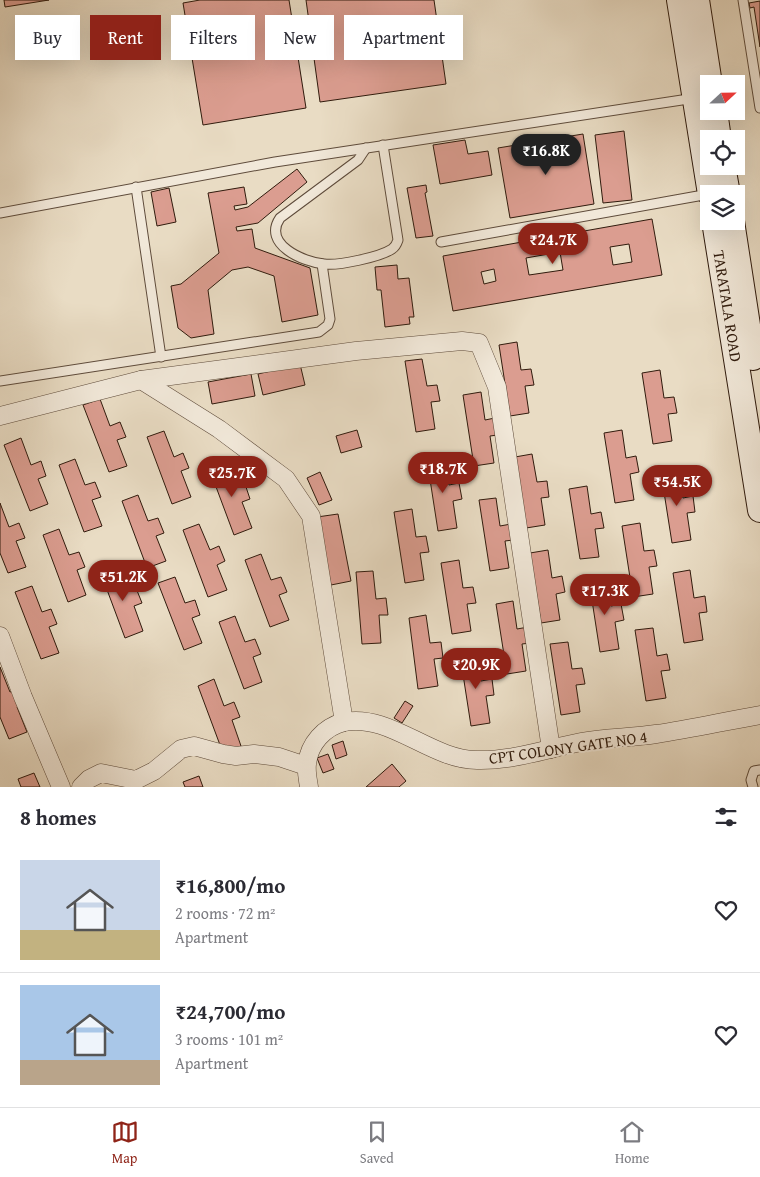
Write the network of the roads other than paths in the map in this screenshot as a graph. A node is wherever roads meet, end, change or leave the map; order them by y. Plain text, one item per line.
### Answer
1 (679, 0) edge
2 (697, 0) edge
3 (743, 0) edge
4 (702, 75) edge
5 (700, 80) edge
6 (700, 92) edge
7 (760, 108) edge
8 (705, 120) edge
9 (383, 145) junction
10 (366, 148) junction
11 (709, 185) edge
12 (136, 188) junction
13 (700, 196) edge
14 (0, 213) edge
15 (715, 230) edge
16 (733, 230) edge
17 (440, 242) dead end
18 (322, 264) junction
19 (161, 357) junction
20 (141, 380) junction
21 (0, 382) edge
22 (760, 405) edge
23 (0, 416) edge
24 (760, 510) edge
25 (0, 636) edge
26 (760, 715) edge
27 (344, 722) junction
28 (551, 749) junction
29 (306, 766) junction
30 (760, 770) edge
31 (61, 787) edge
32 (81, 787) edge
33 (308, 787) edge
34 (753, 787) edge

1 - 5 main road
2 - 4 main road
3 - 7 lane
6 - 9 lane
8 - 11 main road
9 - 10 lane
9 - 18 lane
10 - 12 lane
10 - 18 lane
12 - 14 lane
12 - 19 lane
13 - 17 lane
15 - 24 main road, TARATALA ROAD
16 - 22 main road
18 - 19 lane
19 - 21 lane
20 - 23 street
20 - 27 street
20 - 28 street
25 - 31 street
26 - 28 street, CPT COLONY GATE NO 4
27 - 28 street, CPT COLONY GATE NO 4
27 - 29 street
29 - 32 street
29 - 33 street
30 - 34 lane

